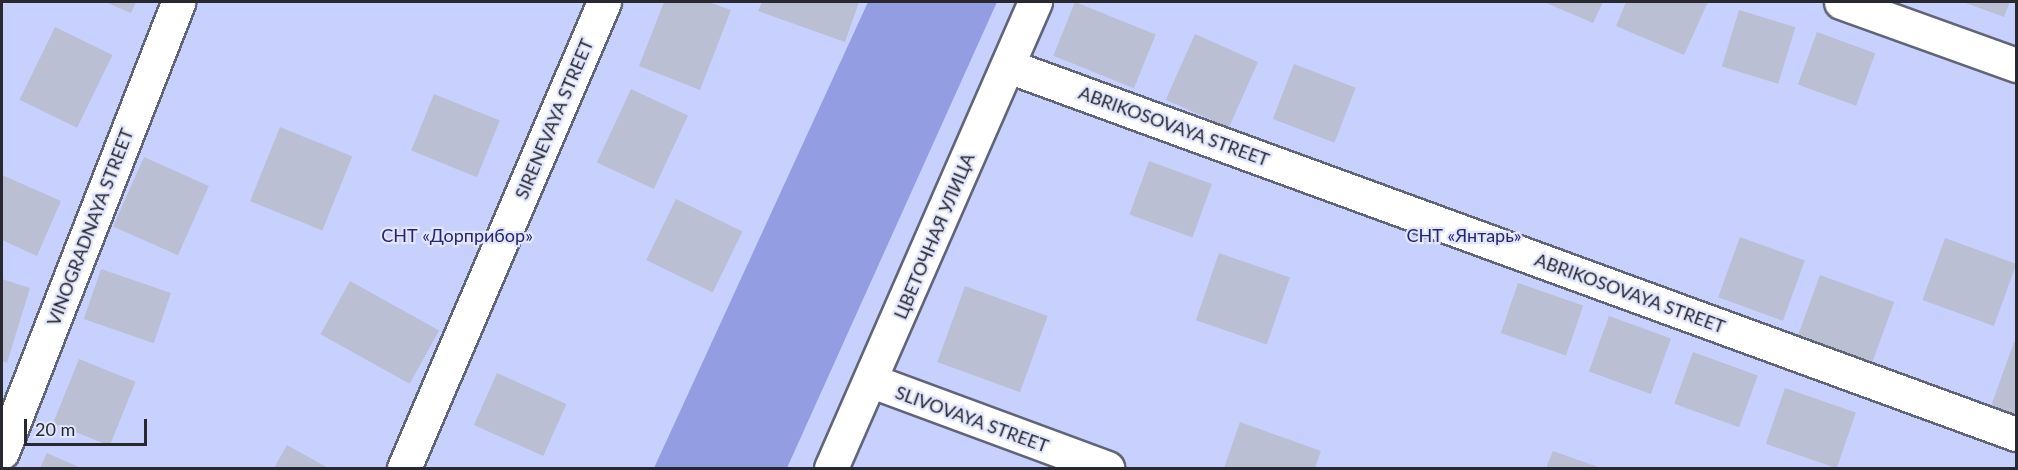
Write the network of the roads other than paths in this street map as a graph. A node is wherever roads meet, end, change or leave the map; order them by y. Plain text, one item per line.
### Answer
1 (178, 2) edge
2 (604, 2) edge
3 (1035, 2) edge
4 (1841, 2) edge
5 (2016, 65) edge
6 (1008, 66) junction
7 (872, 381) junction
8 (2016, 434) edge
9 (2, 452) edge
10 (404, 468) edge
11 (831, 468) edge
12 (1107, 468) edge

1 - 9 street, VINOGRADNAYA STREET
2 - 10 street, SIRENEVAYA STREET
3 - 6 street, ЦВЕТОЧНАЯ УЛИЦА
4 - 5 street
6 - 7 street, ЦВЕТОЧНАЯ УЛИЦА
6 - 8 street, ABRIKOSOVAYA STREET
7 - 11 street, ЦВЕТОЧНАЯ УЛИЦА
7 - 12 street, SLIVOVAYA STREET

